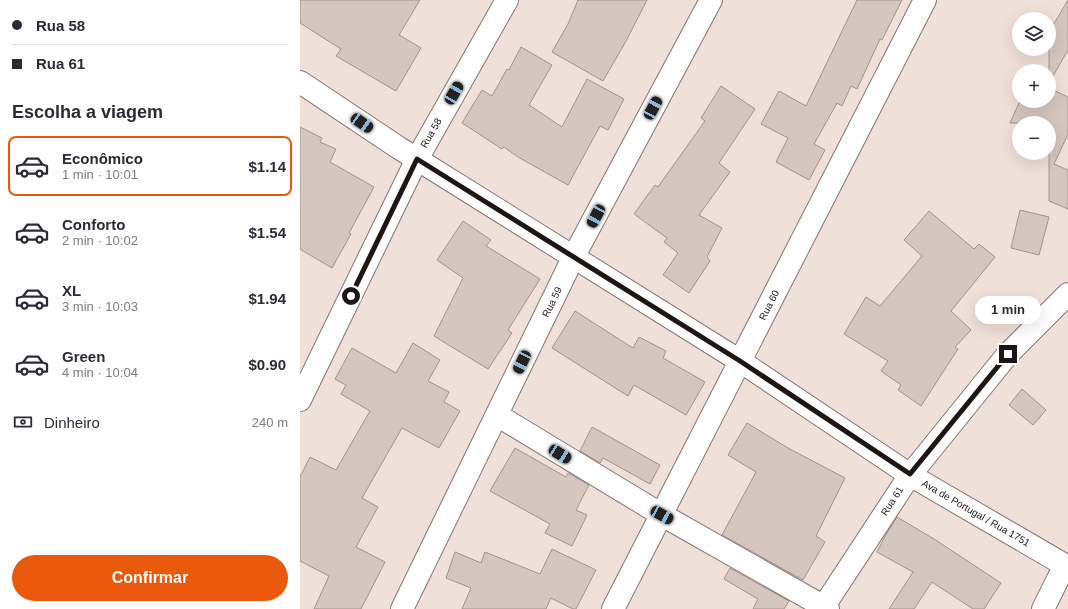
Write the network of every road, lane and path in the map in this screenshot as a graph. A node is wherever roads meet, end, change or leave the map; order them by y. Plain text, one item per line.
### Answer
1 (507, 0) edge
2 (711, 0) edge
3 (925, 0) edge
4 (300, 82) edge
5 (417, 159) junction
6 (574, 256) junction
7 (1068, 294) edge
8 (740, 361) junction
9 (300, 400) edge
10 (497, 415) junction
11 (910, 474) junction
12 (662, 515) junction
13 (1066, 566) edge
14 (824, 608) edge
15 (402, 609) edge
16 (613, 609) edge
17 (1042, 609) edge

1 - 5 street, Rua 58
2 - 6 street, Rua 59
3 - 8 street, Rua 60
4 - 5 street, Ava de Portugal / Rua 1751
5 - 6 street, Ava de Portugal / Rua 1751
5 - 9 street, Rua 58
6 - 8 street, Ava de Portugal / Rua 1751
6 - 10 street, Rua 59
7 - 11 street, Rua 61
8 - 11 street, Ava de Portugal / Rua 1751
8 - 12 street, Rua 60
10 - 12 street
10 - 15 street, Rua 59
11 - 13 street, Ava de Portugal / Rua 1751
11 - 14 street, Rua 61
12 - 14 street
12 - 16 street, Rua 60
13 - 17 street

